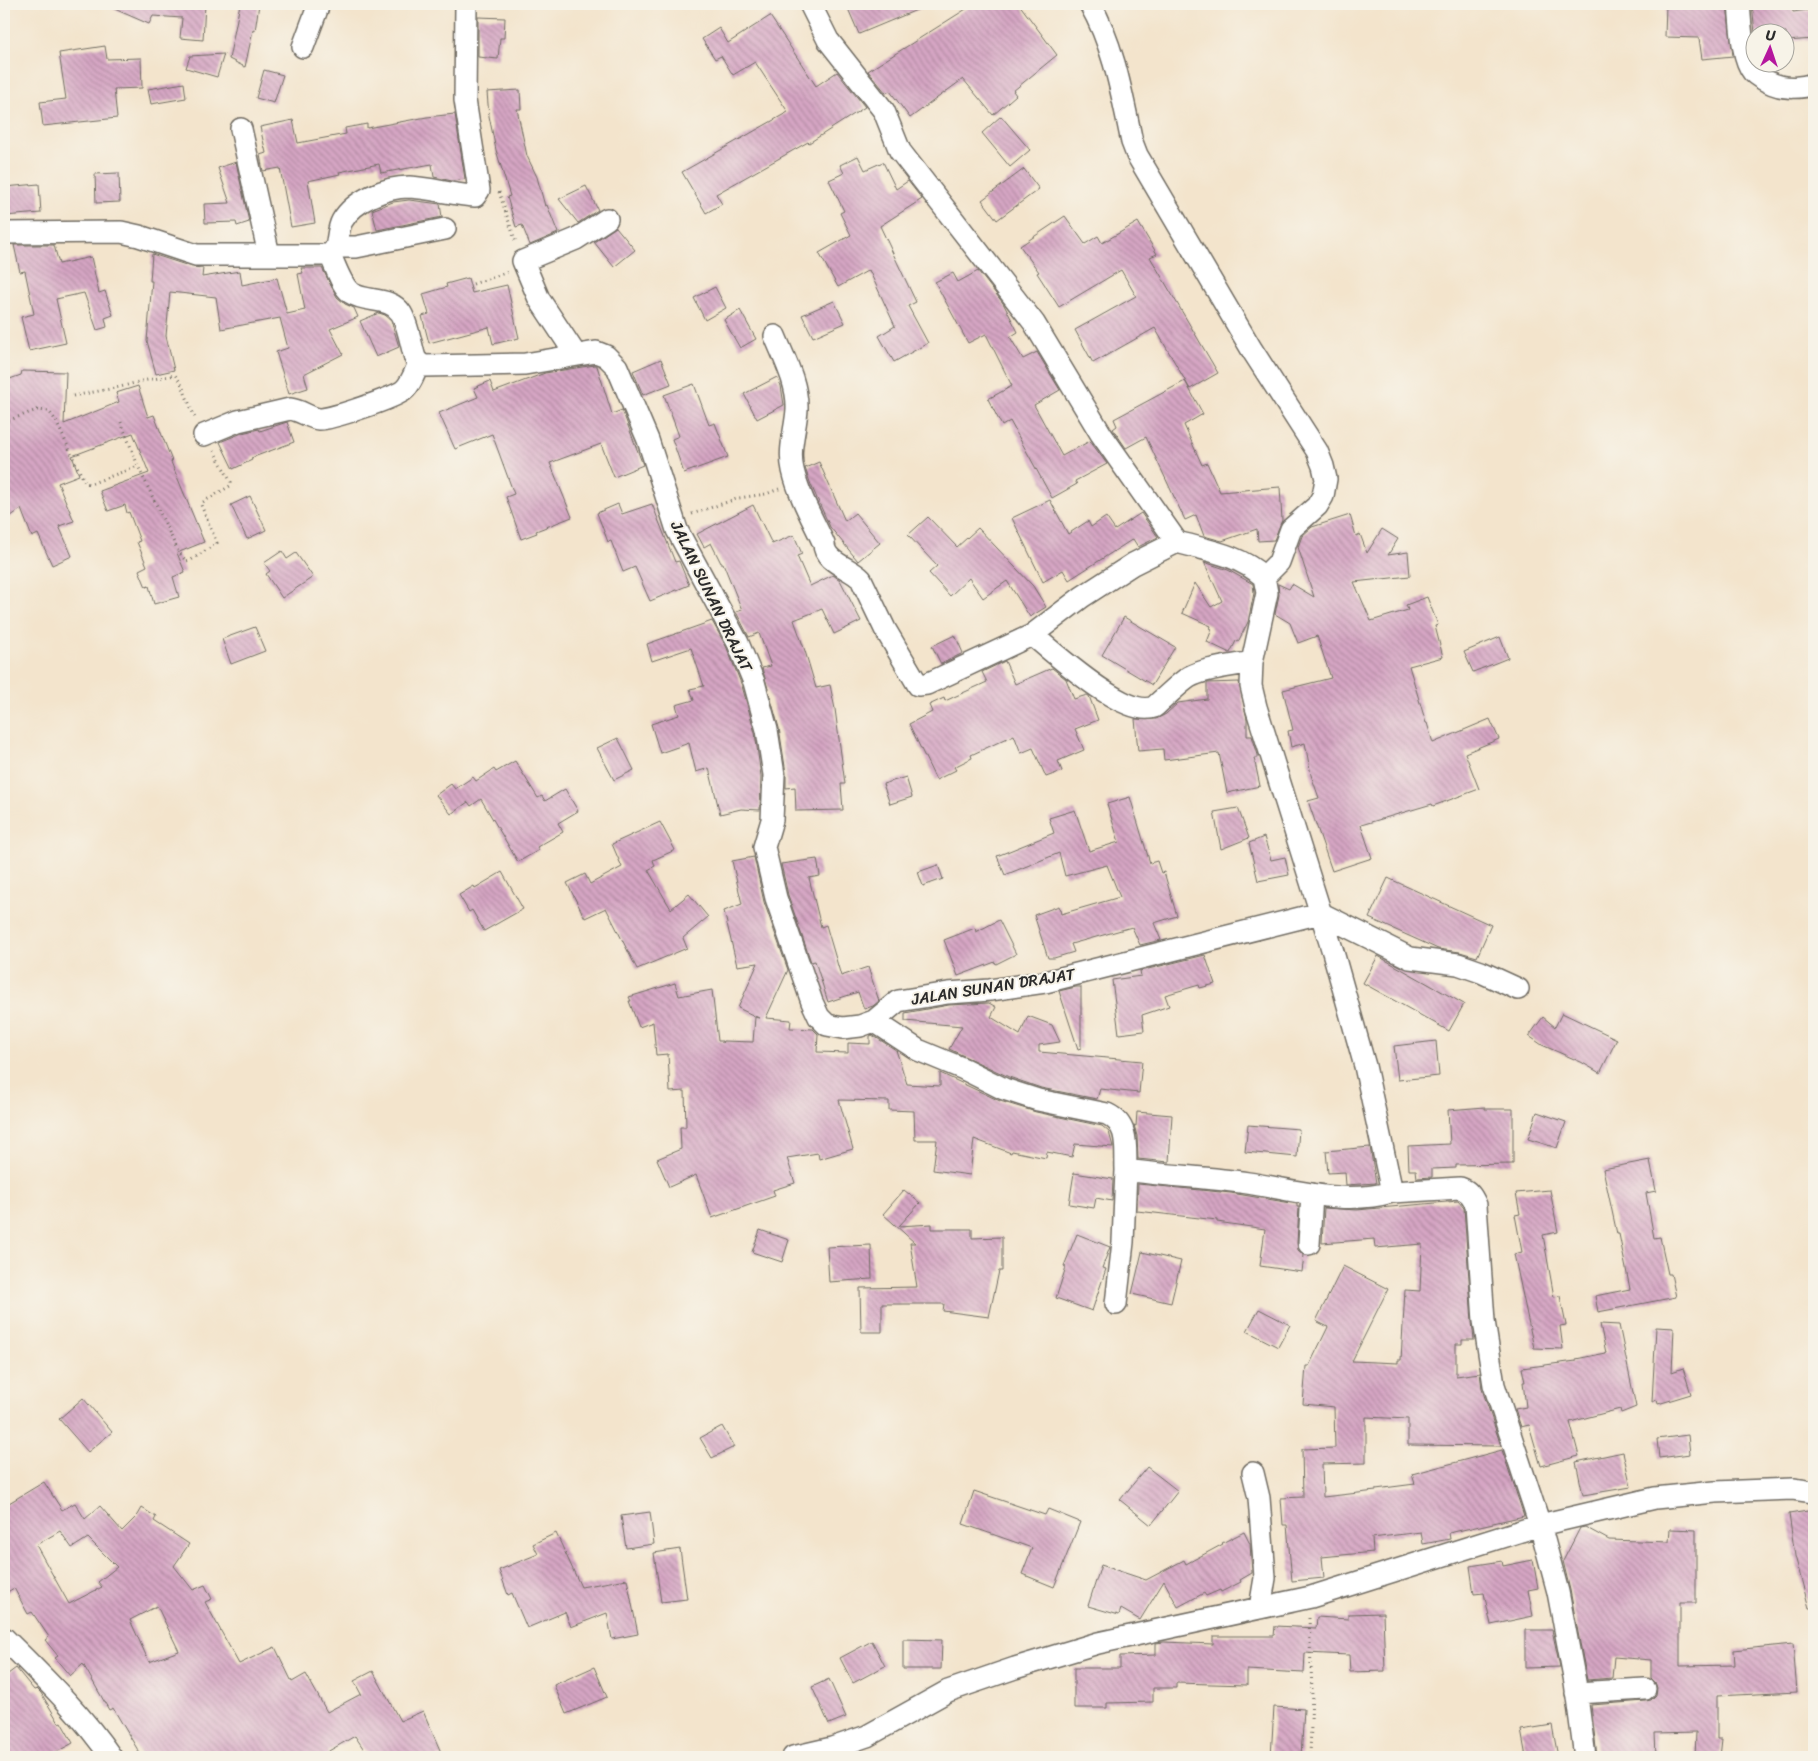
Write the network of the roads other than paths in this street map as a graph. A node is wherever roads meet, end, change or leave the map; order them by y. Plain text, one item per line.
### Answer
1 (319, 4) edge
2 (466, 4) edge
3 (810, 4) edge
4 (1090, 4) edge
5 (1739, 4) edge
6 (303, 47) dead end
7 (1814, 84) edge
8 (241, 129) dead end
9 (607, 219) dead end
10 (446, 229) dead end
11 (4, 233) edge
12 (333, 251) junction
13 (269, 254) junction
14 (775, 336) dead end
15 (576, 355) junction
16 (419, 363) junction
17 (204, 434) road end
18 (1177, 542) junction
19 (1264, 577) junction
20 (1032, 635) junction
21 (1252, 662) junction
22 (1320, 913) junction
23 (1518, 990) dead end
24 (874, 1021) junction
25 (1126, 1170) junction
26 (1392, 1192) junction
27 (1312, 1194) junction
28 (1309, 1244) dead end
29 (1116, 1304) dead end
30 (1253, 1473) dead end
31 (1814, 1492) edge
32 (1540, 1525) junction
33 (1260, 1608) junction
34 (4, 1638) edge
35 (1645, 1689) dead end
36 (1576, 1693) junction
37 (111, 1757) edge
38 (793, 1757) edge
39 (1585, 1757) edge

1 - 6 street
2 - 12 street
3 - 18 street
4 - 19 street
5 - 7 street
8 - 13 street
9 - 15 street
10 - 12 street
11 - 13 street
12 - 13 street
12 - 16 street
14 - 20 street
15 - 16 street, JALAN SUNAN DRAJAT
15 - 24 street, JALAN SUNAN DRAJAT
16 - 17 street
18 - 19 street
18 - 20 street
19 - 21 street
20 - 21 street
21 - 22 street
22 - 23 street
22 - 24 street, JALAN SUNAN DRAJAT
22 - 26 street
24 - 25 street
25 - 27 street
25 - 29 street
26 - 27 street
26 - 32 street
27 - 28 street
30 - 33 street
31 - 32 street
32 - 33 street
32 - 36 street
33 - 38 street
34 - 37 street
35 - 36 street
36 - 39 street

